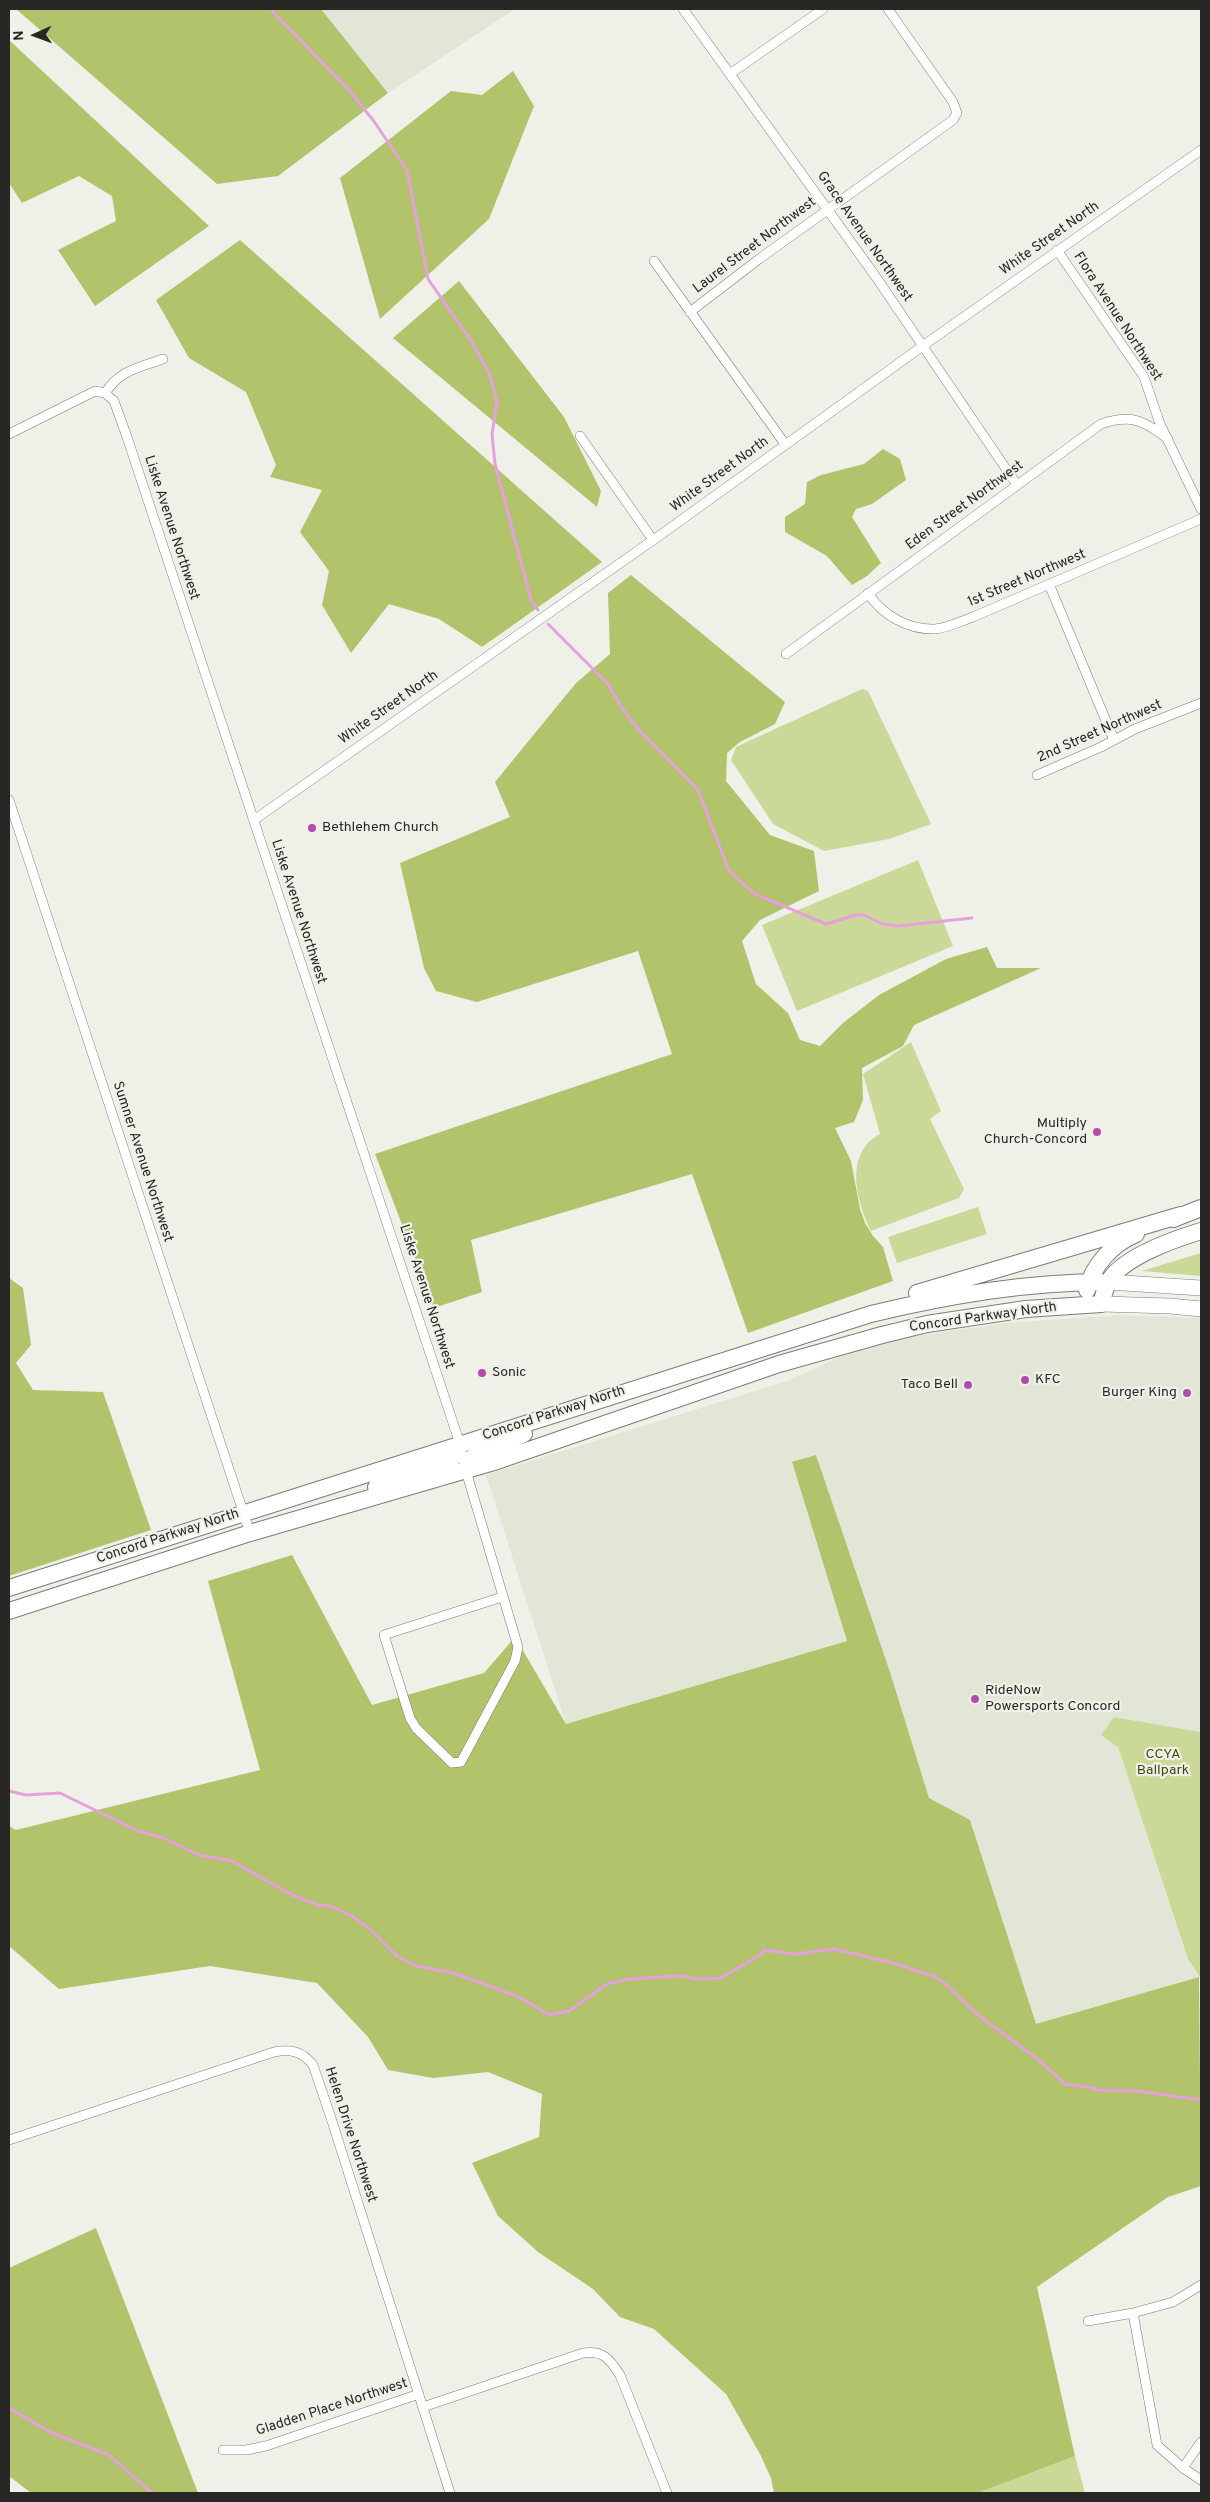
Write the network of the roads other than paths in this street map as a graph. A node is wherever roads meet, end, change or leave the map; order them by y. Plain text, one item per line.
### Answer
1 (683, 9) edge
2 (823, 9) edge
3 (888, 9) edge
4 (730, 74) junction
5 (1201, 150) edge
6 (827, 210) junction
7 (1057, 250) junction
8 (654, 261) dead end
9 (690, 312) junction
10 (924, 345) junction
11 (163, 360) dead end
12 (105, 393) junction
13 (1158, 416) junction
14 (1151, 426) junction
15 (9, 434) edge
16 (580, 436) dead end
17 (1168, 439) junction
18 (785, 444) junction
19 (1017, 484) junction
20 (1201, 509) edge
21 (1201, 519) edge
22 (653, 540) junction
23 (1049, 584) junction
24 (868, 593) junction
25 (786, 654) dead end
26 (1201, 703) edge
27 (1114, 740) junction
28 (1037, 775) dead end
29 (9, 800) edge
30 (254, 820) junction
31 (1201, 1208) edge
32 (1182, 1215) junction
33 (1201, 1231) edge
34 (1089, 1282) junction
35 (1108, 1282) junction
36 (1201, 1288) edge
37 (1101, 1304) junction
38 (1084, 1305) junction
39 (1201, 1309) edge
40 (871, 1314) junction
41 (717, 1362) junction
42 (724, 1383) junction
43 (618, 1394) junction
44 (460, 1444) junction
45 (466, 1471) junction
46 (363, 1498) junction
47 (243, 1514) junction
48 (250, 1533) junction
49 (9, 1588) edge
50 (502, 1598) junction
51 (9, 1610) edge
52 (9, 2140) edge
53 (1201, 2284) edge
54 (1133, 2313) junction
55 (1088, 2320) dead end
56 (419, 2394) junction
57 (423, 2407) junction
58 (1201, 2442) edge
59 (223, 2450) dead end
60 (1183, 2468) junction
61 (1201, 2480) edge
62 (450, 2493) edge
63 (667, 2493) edge

1 - 4 street, Grace Avenue Northwest
2 - 4 street
3 - 6 street, Laurel Street Northwest
4 - 6 street, Grace Avenue Northwest
5 - 7 street, White Street North
6 - 9 street, Laurel Street Northwest
6 - 10 street, Grace Avenue Northwest
7 - 10 street, White Street North
7 - 13 street, Flora Avenue Northwest
8 - 9 street
9 - 18 street
10 - 18 street, White Street North
10 - 19 street, Grace Avenue Northwest
11 - 12 street
12 - 15 street
12 - 30 street, Liske Avenue Northwest
13 - 14 street
13 - 17 street, Flora Avenue Northwest
14 - 17 street, Eden Street Northwest
14 - 19 street, Eden Street Northwest
16 - 22 street
17 - 20 street, Flora Avenue Northwest
18 - 22 street, White Street North
19 - 24 street, Eden Street Northwest
21 - 23 street, 1st Street Northwest
22 - 30 street, White Street North
23 - 24 street, 1st Street Northwest
23 - 27 street
24 - 25 street, Eden Street Northwest
26 - 27 street, 2nd Street Northwest
27 - 28 street, 2nd Street Northwest
29 - 47 street, Sumner Avenue Northwest
30 - 44 street, Liske Avenue Northwest
31 - 32 highway
32 - 34 highway
32 - 40 highway
33 - 35 highway
34 - 35 highway, Concord Parkway North
34 - 38 highway
34 - 40 highway, Concord Parkway North
35 - 36 main road
35 - 37 highway
37 - 38 highway, Concord Parkway North
37 - 39 main road
38 - 42 highway, Concord Parkway North
40 - 41 highway, Concord Parkway North
41 - 42 highway
41 - 43 highway, Concord Parkway North
42 - 45 highway, Concord Parkway North
43 - 44 highway, Concord Parkway North
43 - 45 highway
44 - 46 highway
44 - 47 highway, Concord Parkway North
45 - 46 highway, Concord Parkway North
45 - 50 street
46 - 48 highway, Concord Parkway North
47 - 48 street, Sumner Avenue Northwest
47 - 49 highway, Concord Parkway North
48 - 51 highway, Concord Parkway North
50 - 50 street
52 - 56 street, Helen Drive Northwest
53 - 54 street
54 - 55 street
54 - 60 street
56 - 57 street, Helen Drive Northwest
56 - 59 street, Gladden Place Northwest
57 - 62 street, Helen Drive Northwest
57 - 63 street
58 - 60 street
60 - 61 street

